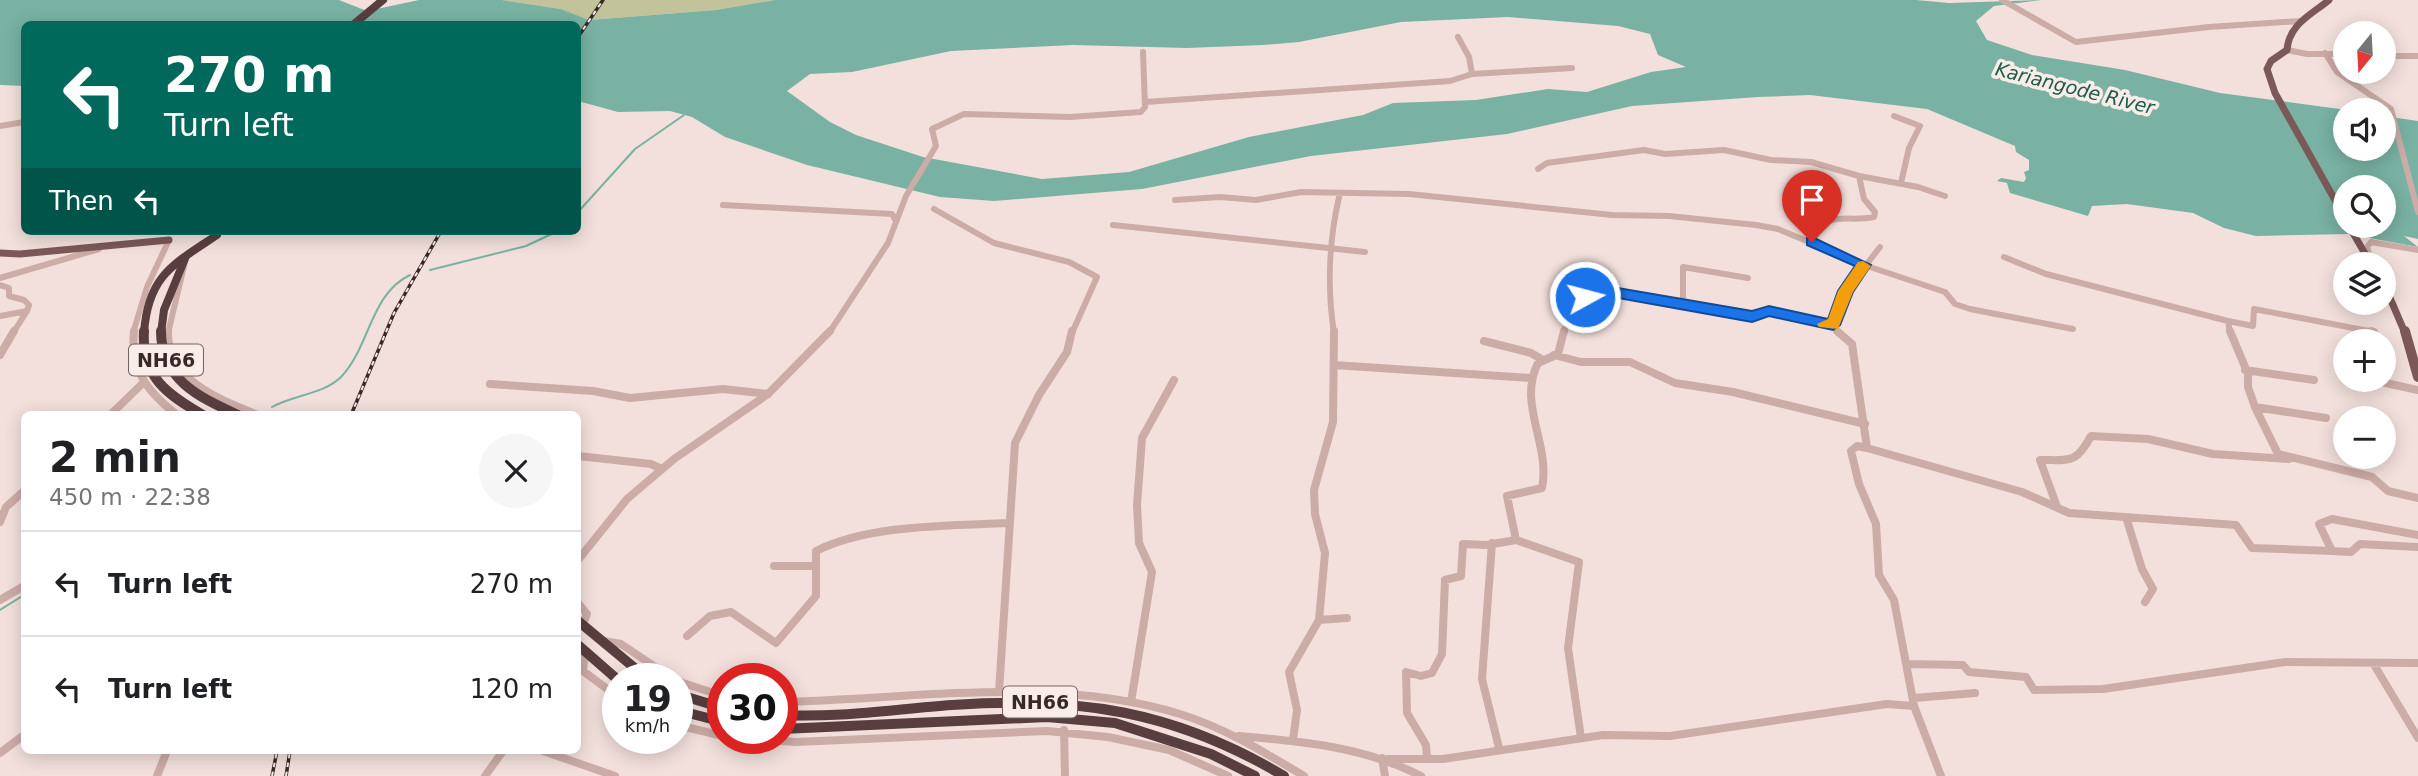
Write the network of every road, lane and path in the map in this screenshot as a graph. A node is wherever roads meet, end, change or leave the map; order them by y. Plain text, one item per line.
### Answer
1 (2002, 0) edge
2 (2329, 0) edge
3 (380, 2) edge
4 (358, 21) edge
5 (2300, 21) junction
6 (1458, 37) dead end
7 (2287, 50) junction
8 (1143, 52) dead end
9 (2325, 53) junction
10 (2333, 53) edge
11 (2396, 55) edge
12 (2418, 56) edge
13 (1572, 68) dead end
14 (1472, 74) junction
15 (1145, 102) junction
16 (1894, 116) dead end
17 (21, 123) edge
18 (0, 127) edge
19 (1538, 169) dead end
20 (1859, 176) junction
21 (1901, 183) junction
22 (1340, 192) junction
23 (1945, 196) dead end
24 (2333, 197) edge
25 (1175, 200) dead end
26 (723, 205) dead end
27 (934, 209) dead end
28 (2418, 212) edge
29 (896, 221) junction
30 (1113, 225) dead end
31 (217, 235) edge
32 (169, 240) joint
33 (1812, 242) junction
34 (110, 246) junction
35 (1880, 247) dead end
36 (1333, 248) junction
37 (2418, 250) edge
38 (1365, 252) dead end
39 (2368, 252) edge
40 (0, 253) edge
41 (186, 256) junction
42 (2004, 257) dead end
43 (1864, 265) junction
44 (0, 278) edge
45 (1748, 278) dead end
46 (0, 285) edge
47 (1683, 302) junction
48 (27, 311) junction
49 (2396, 311) edge
50 (0, 316) edge
51 (2228, 321) junction
52 (1833, 325) junction
53 (2073, 329) dead end
54 (2358, 329) edge
55 (1484, 341) dead end
56 (0, 355) edge
57 (1553, 355) junction
58 (1543, 360) junction
59 (1334, 365) junction
60 (2245, 370) junction
61 (2418, 377) edge
62 (1531, 378) junction
63 (1174, 380) dead end
64 (2314, 380) dead end
65 (142, 384) junction
66 (490, 384) dead end
67 (2396, 385) edge
68 (2418, 390) edge
69 (768, 394) junction
70 (2255, 407) junction
71 (114, 411) edge
72 (170, 411) edge
73 (196, 411) edge
74 (229, 411) edge
75 (248, 411) edge
76 (2326, 418) dead end
77 (1865, 424) junction
78 (1867, 448) junction
79 (581, 456) edge
80 (2290, 459) junction
81 (662, 470) junction
82 (21, 494) edge
83 (2418, 498) edge
84 (2056, 504) junction
85 (2126, 517) junction
86 (0, 522) edge
87 (1009, 523) junction
88 (2418, 526) edge
89 (2418, 533) edge
90 (1516, 540) junction
91 (1492, 543) junction
92 (2418, 547) edge
93 (2332, 551) junction
94 (581, 556) edge
95 (774, 566) dead end
96 (816, 566) junction
97 (21, 588) edge
98 (0, 600) edge
99 (2145, 602) dead end
100 (581, 607) edge
101 (1347, 618) dead end
102 (1319, 620) junction
103 (581, 622) edge
104 (581, 626) edge
105 (687, 636) dead end
106 (600, 640) junction
107 (581, 648) edge
108 (628, 663) edge
109 (645, 663) edge
110 (2373, 663) junction
111 (2418, 663) edge
112 (1908, 664) junction
113 (602, 666) edge
114 (602, 685) edge
115 (999, 692) junction
116 (1975, 693) dead end
117 (798, 701) edge
118 (1131, 702) junction
119 (1914, 702) junction
120 (798, 714) edge
121 (798, 728) edge
122 (1064, 730) junction
123 (1235, 736) junction
124 (21, 737) edge
125 (1581, 738) junction
126 (2418, 738) edge
127 (798, 740) edge
128 (1293, 740) junction
129 (1499, 748) junction
130 (0, 754) edge
131 (166, 754) edge
132 (501, 754) edge
133 (552, 754) edge
134 (1385, 758) junction
135 (1427, 758) junction
136 (157, 776) edge
137 (485, 776) edge
138 (615, 776) edge
139 (1065, 776) edge
140 (1227, 776) edge
141 (1255, 776) edge
142 (1284, 776) edge
143 (1304, 776) edge
144 (1385, 776) edge
145 (1422, 776) edge
146 (1941, 776) edge

1 - 5 street
2 - 5 main road
3 - 4 highway
5 - 7 main road
6 - 14 street
7 - 9 street
7 - 24 main road
8 - 15 street
9 - 10 street
9 - 28 street
11 - 12 street
13 - 14 street
14 - 15 street
15 - 29 street
16 - 21 street
17 - 18 street
19 - 20 street
20 - 21 street
20 - 33 street
21 - 23 street
22 - 25 street
22 - 33 street
22 - 36 street
26 - 29 street
27 - 87 street
29 - 69 street
30 - 36 street
31 - 41 highway, NH66
32 - 34 main road
32 - 65 street
33 - 43 street
34 - 40 main road
34 - 44 street
35 - 43 street
36 - 38 street
36 - 59 street
37 - 39 street
41 - 73 highway, NH66
41 - 74 highway, NH66
41 - 75 street
42 - 51 street
43 - 52 street
43 - 53 street
45 - 47 street
46 - 48 street
47 - 52 street
47 - 57 street
48 - 50 street
48 - 56 street
49 - 61 main road
51 - 54 street
51 - 60 street
52 - 77 street
55 - 58 street
57 - 58 street
57 - 77 street
58 - 62 street
59 - 62 street
59 - 102 street
60 - 64 street
60 - 70 street
62 - 90 street
63 - 118 street
65 - 71 street
65 - 72 street
66 - 69 street
67 - 68 street
69 - 81 street
70 - 76 street
70 - 80 street
77 - 78 street
78 - 84 street
78 - 112 street
79 - 81 street
80 - 83 street
80 - 84 street
81 - 94 street
82 - 86 street
84 - 85 street
85 - 93 street
85 - 99 street
87 - 96 street
87 - 115 street
88 - 89 street
89 - 93 street
90 - 91 street
90 - 125 street
91 - 129 street
91 - 135 street
92 - 93 street
95 - 96 street
96 - 105 street
97 - 98 street
100 - 103 street
101 - 102 street
102 - 128 street
104 - 106 highway
106 - 108 highway
106 - 109 street
107 - 113 highway
107 - 114 street
110 - 111 street
110 - 112 street
110 - 126 street
112 - 119 street
115 - 117 street
115 - 118 street
116 - 119 street
118 - 123 street
119 - 125 street
119 - 146 street
120 - 142 highway, NH66
121 - 141 highway, NH66
122 - 127 street
122 - 139 street
122 - 140 street
123 - 128 street
123 - 143 street
124 - 130 street
125 - 129 street
128 - 134 street
129 - 135 street
131 - 136 street
132 - 137 street
133 - 138 street
134 - 135 street
134 - 144 street
134 - 145 street

